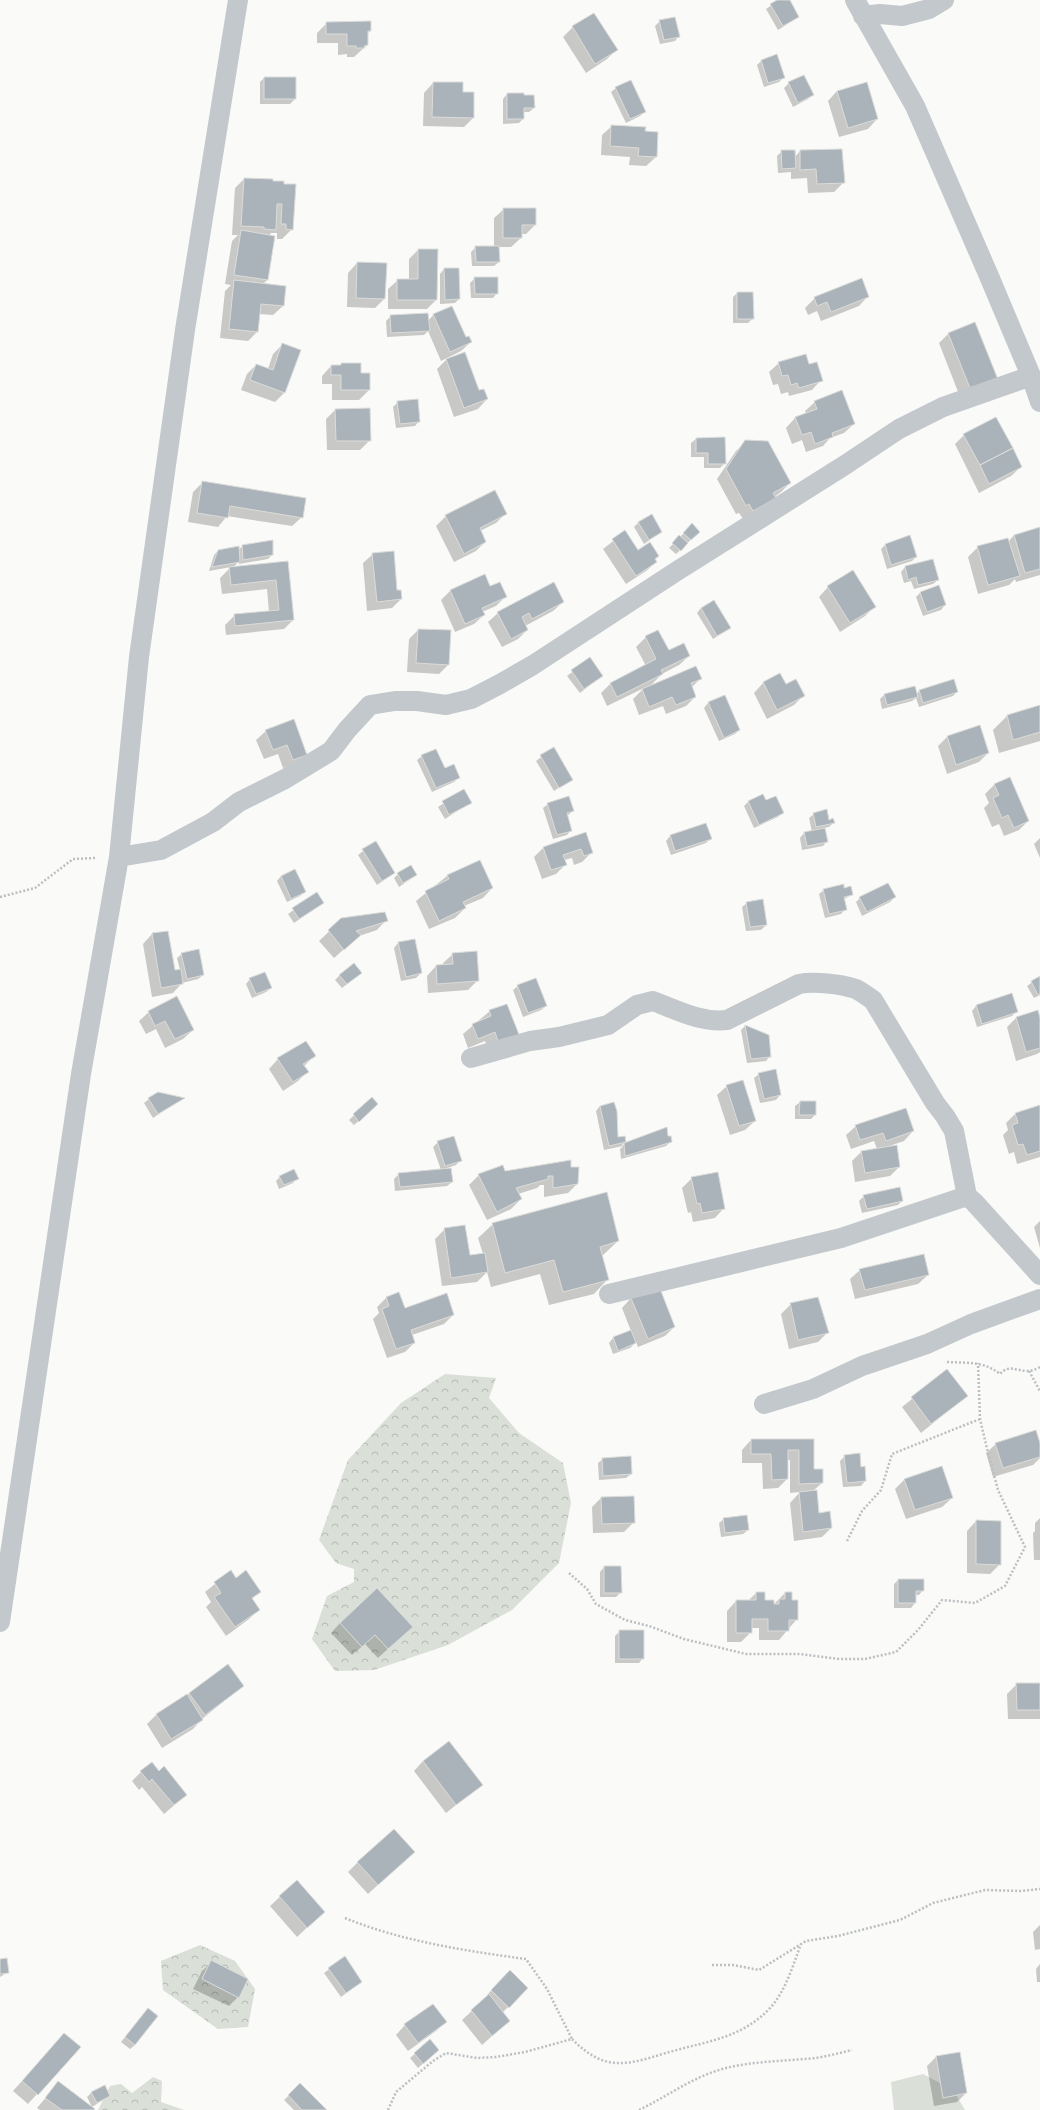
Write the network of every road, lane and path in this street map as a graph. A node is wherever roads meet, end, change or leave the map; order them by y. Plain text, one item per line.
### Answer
1 (238, 0) edge
2 (944, 0) edge
3 (859, 8) edge
4 (1031, 376) junction
5 (1040, 402) edge
6 (119, 856) junction
7 (0, 897) edge
8 (471, 1058) dead end
9 (967, 1196) junction
10 (1040, 1275) edge
11 (609, 1294) dead end
12 (1040, 1299) edge
13 (943, 1362) dead end
14 (978, 1363) junction
15 (1040, 1367) edge
16 (1029, 1372) junction
17 (1040, 1391) edge
18 (764, 1404) dead end
19 (980, 1420) junction
20 (847, 1540) dead end
21 (569, 1573) dead end
22 (0, 1622) edge
23 (1040, 1888) edge
24 (345, 1918) dead end
25 (801, 1944) junction
26 (712, 1965) dead end
27 (572, 2039) junction
28 (852, 2050) dead end
29 (388, 2110) edge
30 (639, 2110) edge

1 - 6 street
2 - 3 street
3 - 4 street
4 - 5 street
4 - 6 street
6 - 7 path
6 - 22 street
8 - 9 street
9 - 10 street
9 - 11 street
12 - 18 street
13 - 14 path
14 - 16 path
14 - 19 path
15 - 16 path
16 - 17 path
19 - 20 path
19 - 21 path
23 - 25 path
24 - 27 path
25 - 26 path
25 - 27 path
27 - 29 path
28 - 30 path

